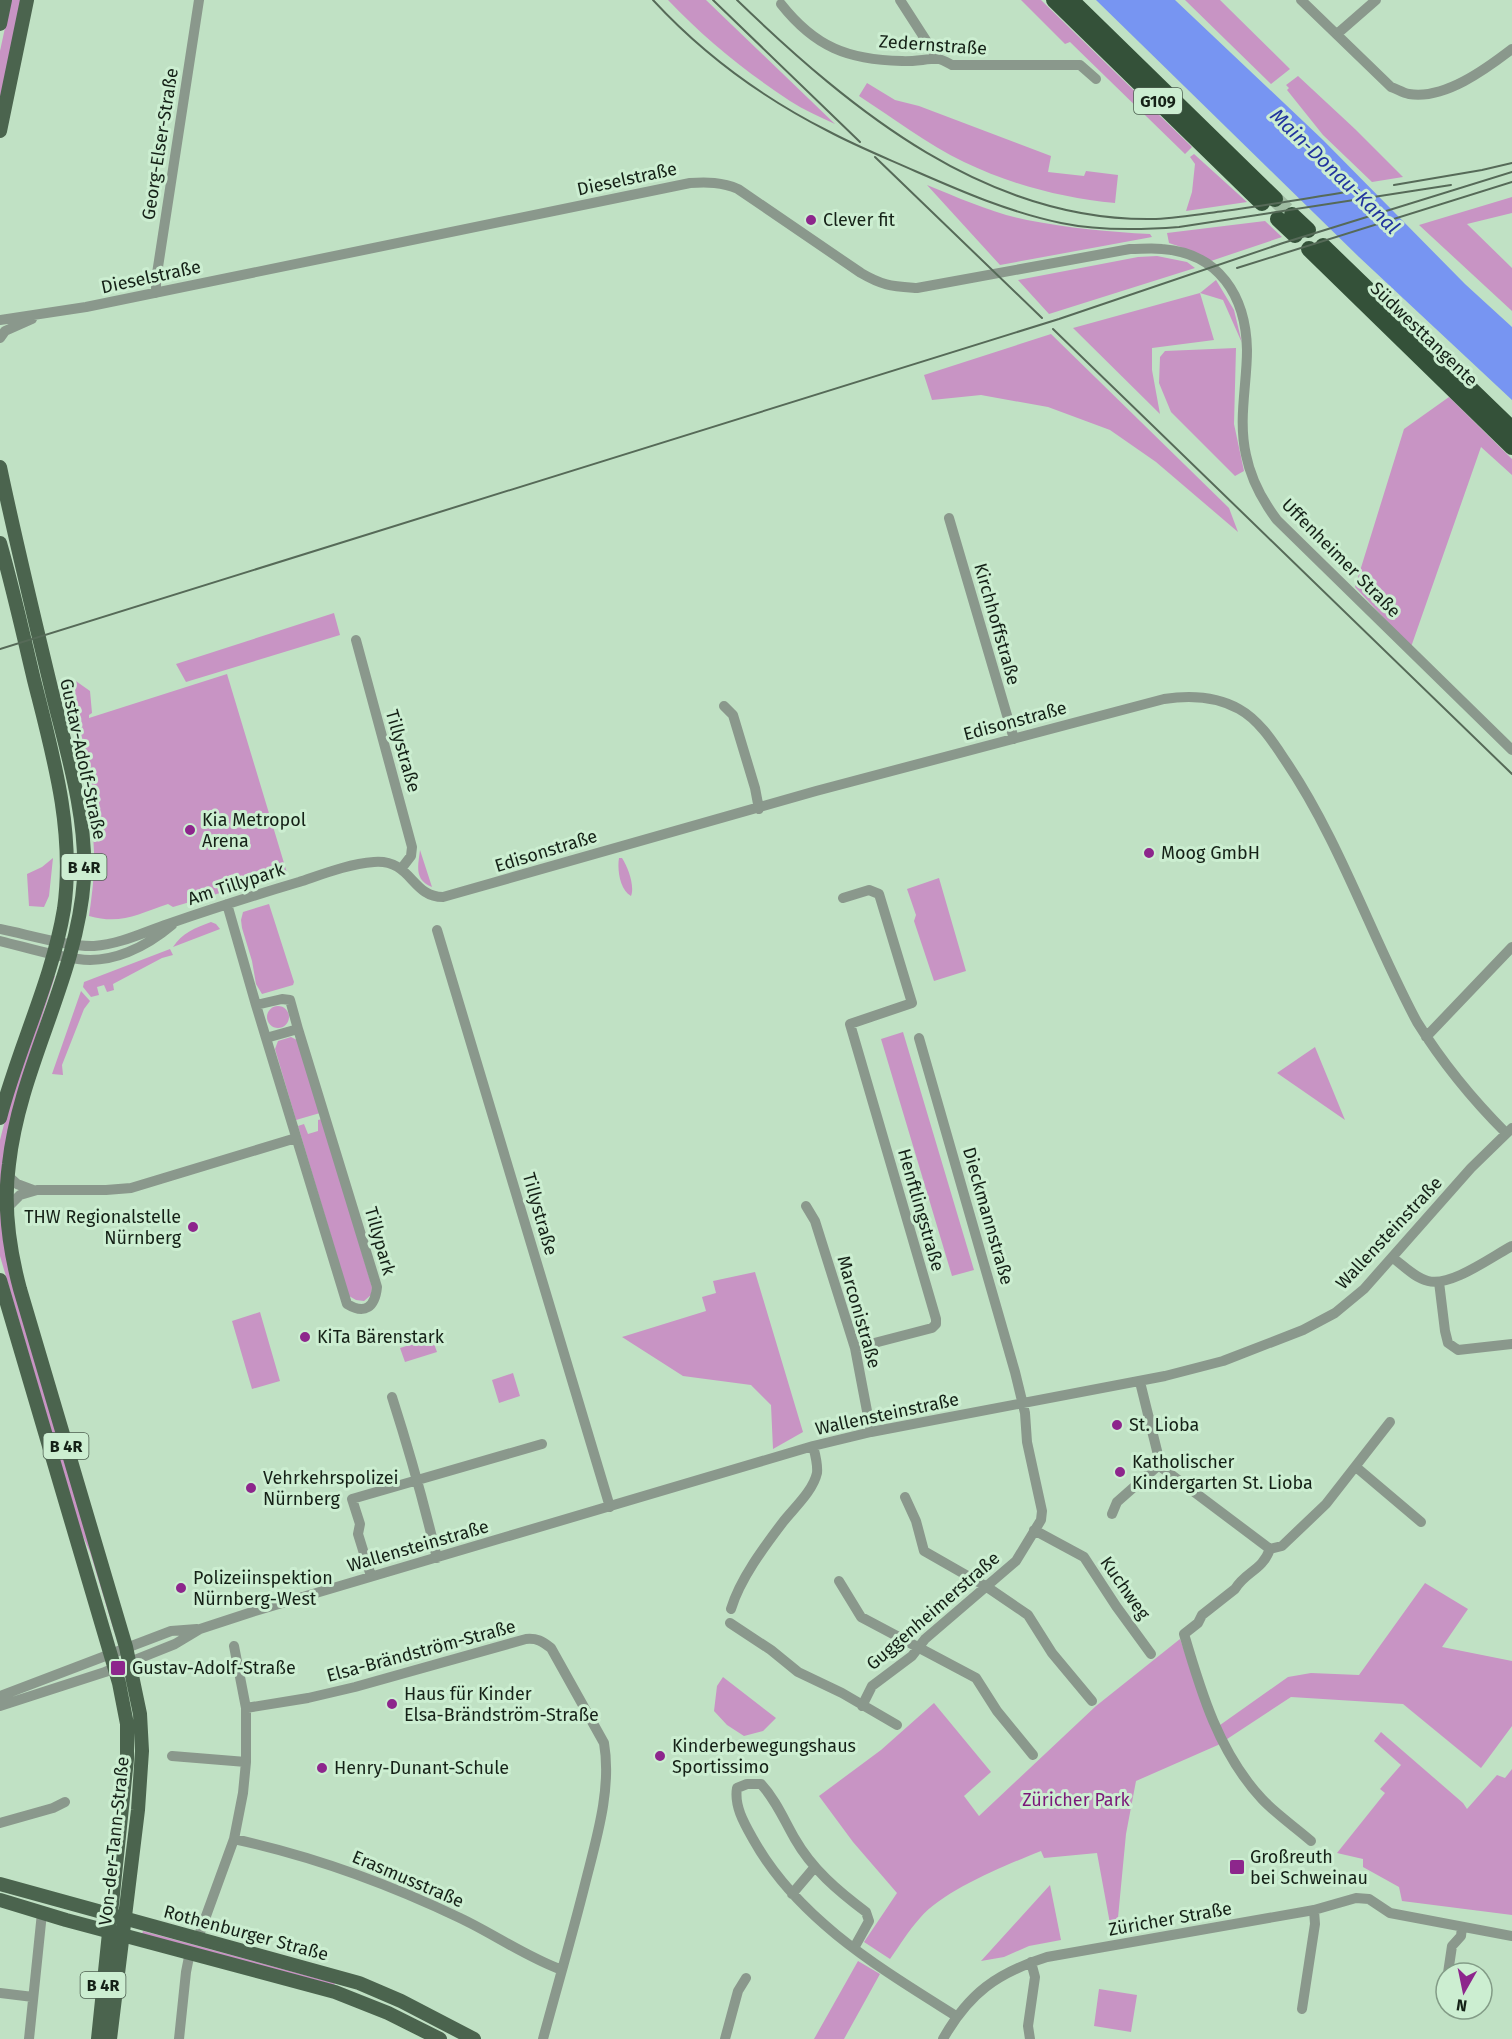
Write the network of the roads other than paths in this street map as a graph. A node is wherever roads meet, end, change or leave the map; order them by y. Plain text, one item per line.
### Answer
1 (5, 0) edge
2 (27, 0) edge
3 (199, 0) edge
4 (900, 0) edge
5 (1054, 0) edge
6 (1071, 0) edge
7 (1301, 0) edge
8 (1376, 0) edge
9 (781, 4) dead end
10 (0, 24) edge
11 (1337, 34) junction
12 (1512, 49) edge
13 (938, 59) junction
14 (1096, 79) dead end
15 (0, 131) edge
16 (1285, 217) tunnel mouth
17 (1301, 232) dead end
18 (1193, 256) joint
19 (156, 293) junction
20 (43, 315) junction
21 (0, 320) edge
22 (2, 333) edge
23 (1512, 429) edge
24 (1512, 447) edge
25 (0, 467) edge
26 (949, 518) dead end
27 (0, 543) edge
28 (356, 640) dead end
29 (724, 706) dead end
30 (1014, 739) junction
31 (1512, 750) edge
32 (759, 809) junction
33 (401, 869) junction
34 (843, 898) dead end
35 (227, 904) junction
36 (177, 921) junction
37 (0, 928) edge
38 (437, 930) dead end
39 (0, 941) edge
40 (74, 943) junction
41 (55, 947) junction
42 (1512, 948) edge
43 (70, 958) junction
44 (256, 1005) junction
45 (298, 1029) junction
46 (1426, 1036) junction
47 (266, 1038) junction
48 (919, 1038) dead end
49 (0, 1118) edge
50 (1509, 1130) edge
51 (296, 1138) junction
52 (8, 1175) junction
53 (37, 1190) junction
54 (806, 1206) dead end
55 (7, 1208) junction
56 (1512, 1246) edge
57 (1393, 1258) junction
58 (0, 1280) edge
59 (1439, 1282) junction
60 (1512, 1344) edge
61 (855, 1348) junction
62 (1140, 1382) junction
63 (392, 1397) dead end
64 (1023, 1404) junction
65 (1390, 1422) dead end
66 (871, 1432) junction
67 (542, 1444) dead end
68 (813, 1446) junction
69 (1160, 1464) junction
70 (1356, 1467) junction
71 (418, 1480) junction
72 (905, 1497) dead end
73 (610, 1507) junction
74 (1112, 1514) dead end
75 (1421, 1522) dead end
76 (1034, 1530) junction
77 (1270, 1549) junction
78 (437, 1558) junction
79 (371, 1576) junction
80 (838, 1581) dead end
81 (987, 1587) junction
82 (731, 1609) dead end
83 (730, 1623) dead end
84 (200, 1629) junction
85 (234, 1646) dead end
86 (919, 1646) junction
87 (126, 1647) junction
88 (1151, 1654) dead end
89 (113, 1662) junction
90 (130, 1662) junction
91 (0, 1696) edge
92 (1092, 1701) dead end
93 (0, 1706) edge
94 (861, 1706) junction
95 (246, 1708) junction
96 (897, 1725) dead end
97 (172, 1755) dead end
98 (1033, 1755) dead end
99 (246, 1762) junction
100 (64, 1802) dead end
101 (0, 1823) edge
102 (234, 1839) junction
103 (1311, 1841) dead end
104 (814, 1868) junction
105 (0, 1884) edge
106 (792, 1894) junction
107 (0, 1900) edge
108 (1314, 1911) junction
109 (42, 1913) junction
110 (110, 1914) junction
111 (126, 1918) junction
112 (1462, 1927) junction
113 (108, 1931) junction
114 (123, 1934) junction
115 (1512, 1936) edge
116 (198, 1938) junction
117 (854, 1948) junction
118 (190, 1952) junction
119 (1450, 1961) edge
120 (1031, 1962) junction
121 (562, 1970) junction
122 (746, 1978) dead end
123 (0, 1994) edge
124 (33, 1997) junction
125 (1302, 2009) dead end
126 (956, 2016) junction
127 (28, 2039) edge
128 (98, 2039) edge
129 (110, 2039) edge
130 (179, 2039) edge
131 (440, 2039) edge
132 (474, 2039) edge
133 (543, 2039) edge
134 (725, 2039) edge
135 (943, 2039) edge
136 (1030, 2039) edge

1 - 10 main road
2 - 15 main road
3 - 19 street, Georg-Elser-Straße
4 - 13 street
5 - 6 highway, G109
7 - 11 street
8 - 11 street
9 - 13 street, Zedernstraße
11 - 12 street
13 - 14 street, Zedernstraße
16 - 17 highway
18 - 19 street, Dieselstraße
18 - 31 street, Uffenheimer Straße
19 - 20 street, Dieselstraße
20 - 21 street, Dieselstraße
20 - 22 street, Dieselstraße
23 - 24 highway, Südwesttangente
25 - 40 main road, Gustav-Adolf-Straße / B 4R
26 - 30 street, Kirchhoffstraße
27 - 41 main road, Gustav-Adolf-Straße / B 4R
28 - 33 street, Tillystraße
29 - 32 street
30 - 32 street, Edisonstraße
30 - 46 street, Edisonstraße
32 - 33 street, Edisonstraße
33 - 35 street, Am Tillypark
34 - 61 street, Henftlingstraße
35 - 36 street, Am Tillypark
35 - 44 street, Tillypark
36 - 40 street, Am Tillypark
36 - 43 street, Am Tillypark
37 - 41 street
38 - 73 street, Tillystraße
39 - 41 street
40 - 41 street, Am Tillypark
40 - 43 main road, Gustav-Adolf-Straße / B 4R
41 - 43 street, Am Tillypark
41 - 49 main road, Gustav-Adolf-Straße / B 4R
42 - 46 street
43 - 52 main road, Gustav-Adolf-Straße / B 4R
44 - 45 street, Tillypark
44 - 47 street, Tillypark
45 - 47 street
45 - 51 street, Tillypark
46 - 50 street, Edisonstraße
47 - 51 street, Tillypark
48 - 64 street, Dieckmannstraße
50 - 57 street, Wallensteinstraße
51 - 53 street
52 - 53 street
52 - 55 main road, Gustav-Adolf-Straße / B 4R
53 - 55 street
54 - 61 street, Marconistraße
55 - 87 main road, Gustav-Adolf-Straße / B 4R
56 - 59 street
57 - 59 street
57 - 62 street, Wallensteinstraße
58 - 89 main road, B 4R
59 - 60 street
61 - 66 street, Marconistraße
62 - 64 street, Wallensteinstraße
62 - 69 street
63 - 71 street
64 - 66 street, Wallensteinstraße
64 - 76 street, Guggenheimerstraße
65 - 70 street
66 - 68 street, Wallensteinstraße
67 - 71 street
68 - 73 street, Wallensteinstraße
68 - 82 street
69 - 74 street
69 - 77 street
70 - 75 street
70 - 77 street
71 - 78 street
71 - 79 street
72 - 81 street
73 - 78 street, Wallensteinstraße
76 - 81 street, Guggenheimerstraße
76 - 88 street, Kuchweg
77 - 103 street
78 - 79 street, Wallensteinstraße
79 - 84 street, Wallensteinstraße
80 - 86 street
81 - 86 street, Guggenheimerstraße
81 - 92 street
83 - 94 street
84 - 87 street, Wallensteinstraße
84 - 90 street, Wallensteinstraße
85 - 95 street
86 - 94 street, Guggenheimerstraße
86 - 98 street
87 - 89 street, Wallensteinstraße
87 - 90 main road, Von-der-Tann-Straße / B 4R
89 - 90 street, Wallensteinstraße
89 - 91 street, Wallensteinstraße
89 - 93 street, Wallensteinstraße
89 - 110 main road, Von-der-Tann-Straße / B 4R
90 - 111 main road, Von-der-Tann-Straße / B 4R
94 - 96 street
95 - 99 street
95 - 121 street, Elsa-Brändström-Straße
97 - 99 street
99 - 102 street
100 - 101 street
102 - 116 street
102 - 121 street, Erasmusstraße
104 - 106 street
104 - 106 street
104 - 117 street
105 - 110 main road, Rothenburger Straße
106 - 117 street
107 - 109 main road, Rothenburger Straße
108 - 112 street, Züricher Straße
108 - 120 street, Züricher Straße
108 - 125 street
109 - 113 main road, Rothenburger Straße
109 - 124 street
110 - 111 main road, Rothenburger Straße
110 - 113 main road, Von-der-Tann-Straße / B 4R
111 - 114 main road, Von-der-Tann-Straße / B 4R
111 - 116 main road, Rothenburger Straße
112 - 115 street
112 - 119 street
113 - 114 main road, Rothenburger Straße
113 - 128 main road, Von-der-Tann-Straße / B 4R
114 - 118 main road, Rothenburger Straße
114 - 129 main road, Von-der-Tann-Straße / B 4R
116 - 132 main road, Rothenburger Straße
117 - 126 street
118 - 130 street
118 - 131 main road, Rothenburger Straße
120 - 126 street, Züricher Straße
120 - 136 street
121 - 133 street, Elsa-Brändström-Straße
122 - 134 street
123 - 124 street
124 - 127 street
126 - 135 street, Züricher Straße

